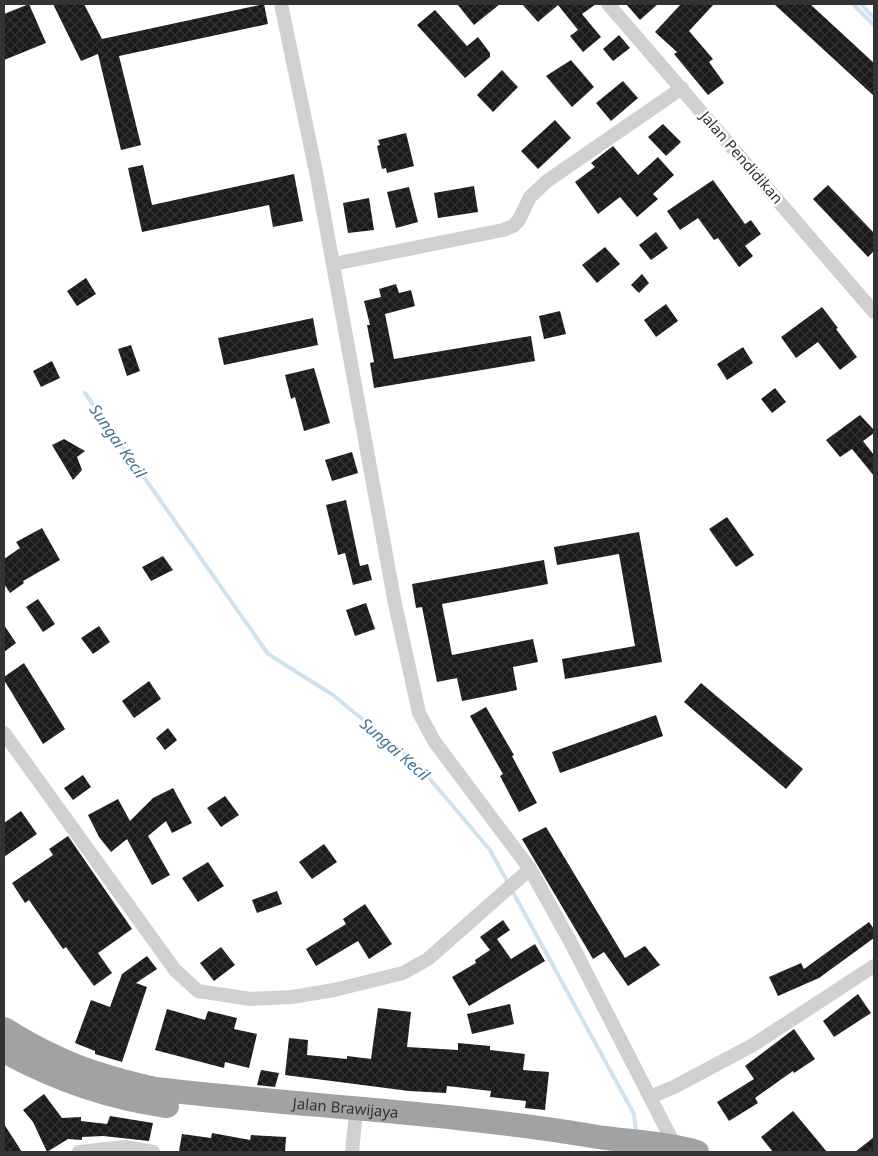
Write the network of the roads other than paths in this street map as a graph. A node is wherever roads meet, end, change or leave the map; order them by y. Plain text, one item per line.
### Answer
1 (281, 4) edge
2 (608, 4) edge
3 (682, 88) junction
4 (334, 264) junction
5 (874, 312) edge
6 (4, 733) edge
7 (530, 869) junction
8 (874, 966) edge
9 (4, 1029) edge
10 (4, 1051) edge
11 (650, 1097) junction
12 (355, 1122) junction
13 (610, 1148) edge
14 (686, 1149) edge
15 (79, 1152) edge
16 (153, 1152) edge
17 (352, 1152) edge

1 - 4 street
2 - 3 street, Jalan Pendidikan
3 - 4 street
3 - 5 street, Jalan Pendidikan
4 - 7 street
6 - 7 street
7 - 11 street
8 - 11 street
9 - 13 highway, Jalan Brawijaya
10 - 12 highway, Jalan Brawijaya
11 - 14 street
12 - 13 highway, Jalan Brawijaya
12 - 17 street
13 - 14 highway, Jalan Brawijaya
15 - 16 street

